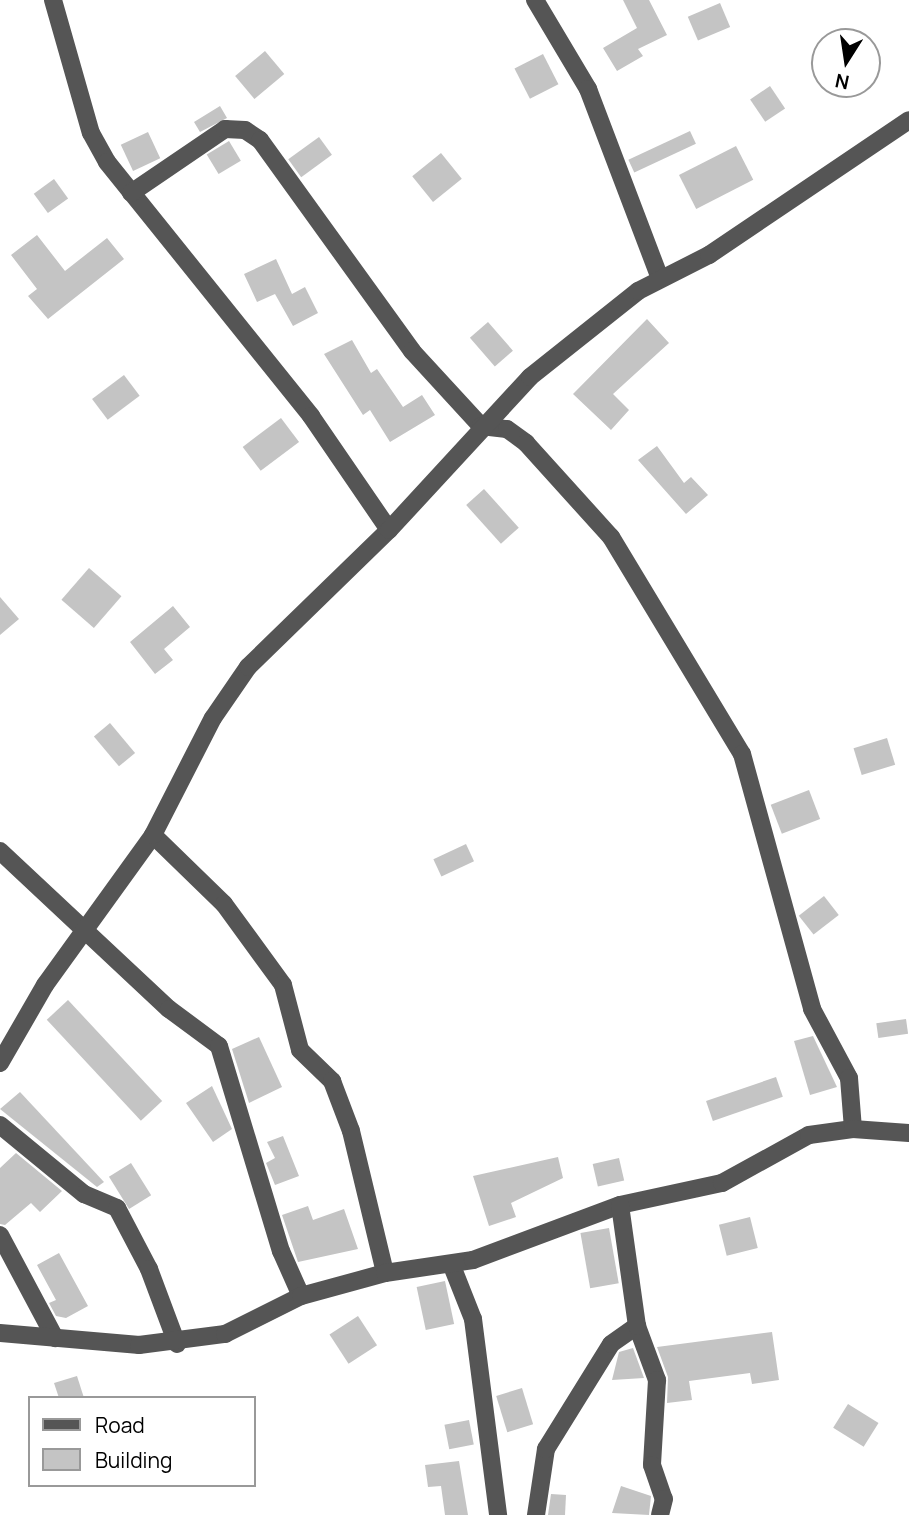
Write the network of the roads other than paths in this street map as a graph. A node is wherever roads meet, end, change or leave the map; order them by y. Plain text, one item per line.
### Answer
1 (53, 0) edge
2 (535, 0) edge
3 (909, 120) edge
4 (131, 193) junction
5 (660, 279) junction
6 (481, 426) junction
7 (388, 530) junction
8 (153, 835) junction
9 (0, 851) edge
10 (84, 931) junction
11 (0, 1063) edge
12 (0, 1125) edge
13 (853, 1129) junction
14 (909, 1133) edge
15 (620, 1205) junction
16 (0, 1235) edge
17 (452, 1266) junction
18 (386, 1273) junction
19 (301, 1296) junction
20 (637, 1326) junction
21 (0, 1333) edge
22 (55, 1338) junction
23 (177, 1344) junction
24 (498, 1515) edge
25 (536, 1515) edge
26 (660, 1515) edge

1 - 4 street
2 - 5 street
3 - 5 street
4 - 6 street
4 - 7 street
5 - 6 street
6 - 7 street
6 - 13 street
7 - 8 street
8 - 10 street
8 - 18 street
9 - 10 street
10 - 11 street
10 - 19 street
12 - 23 street
13 - 14 street
13 - 15 street
15 - 17 street
15 - 20 street
16 - 22 street
17 - 18 street
17 - 24 street
18 - 19 street
19 - 23 street
20 - 25 street
20 - 26 street
21 - 22 street
22 - 23 street

